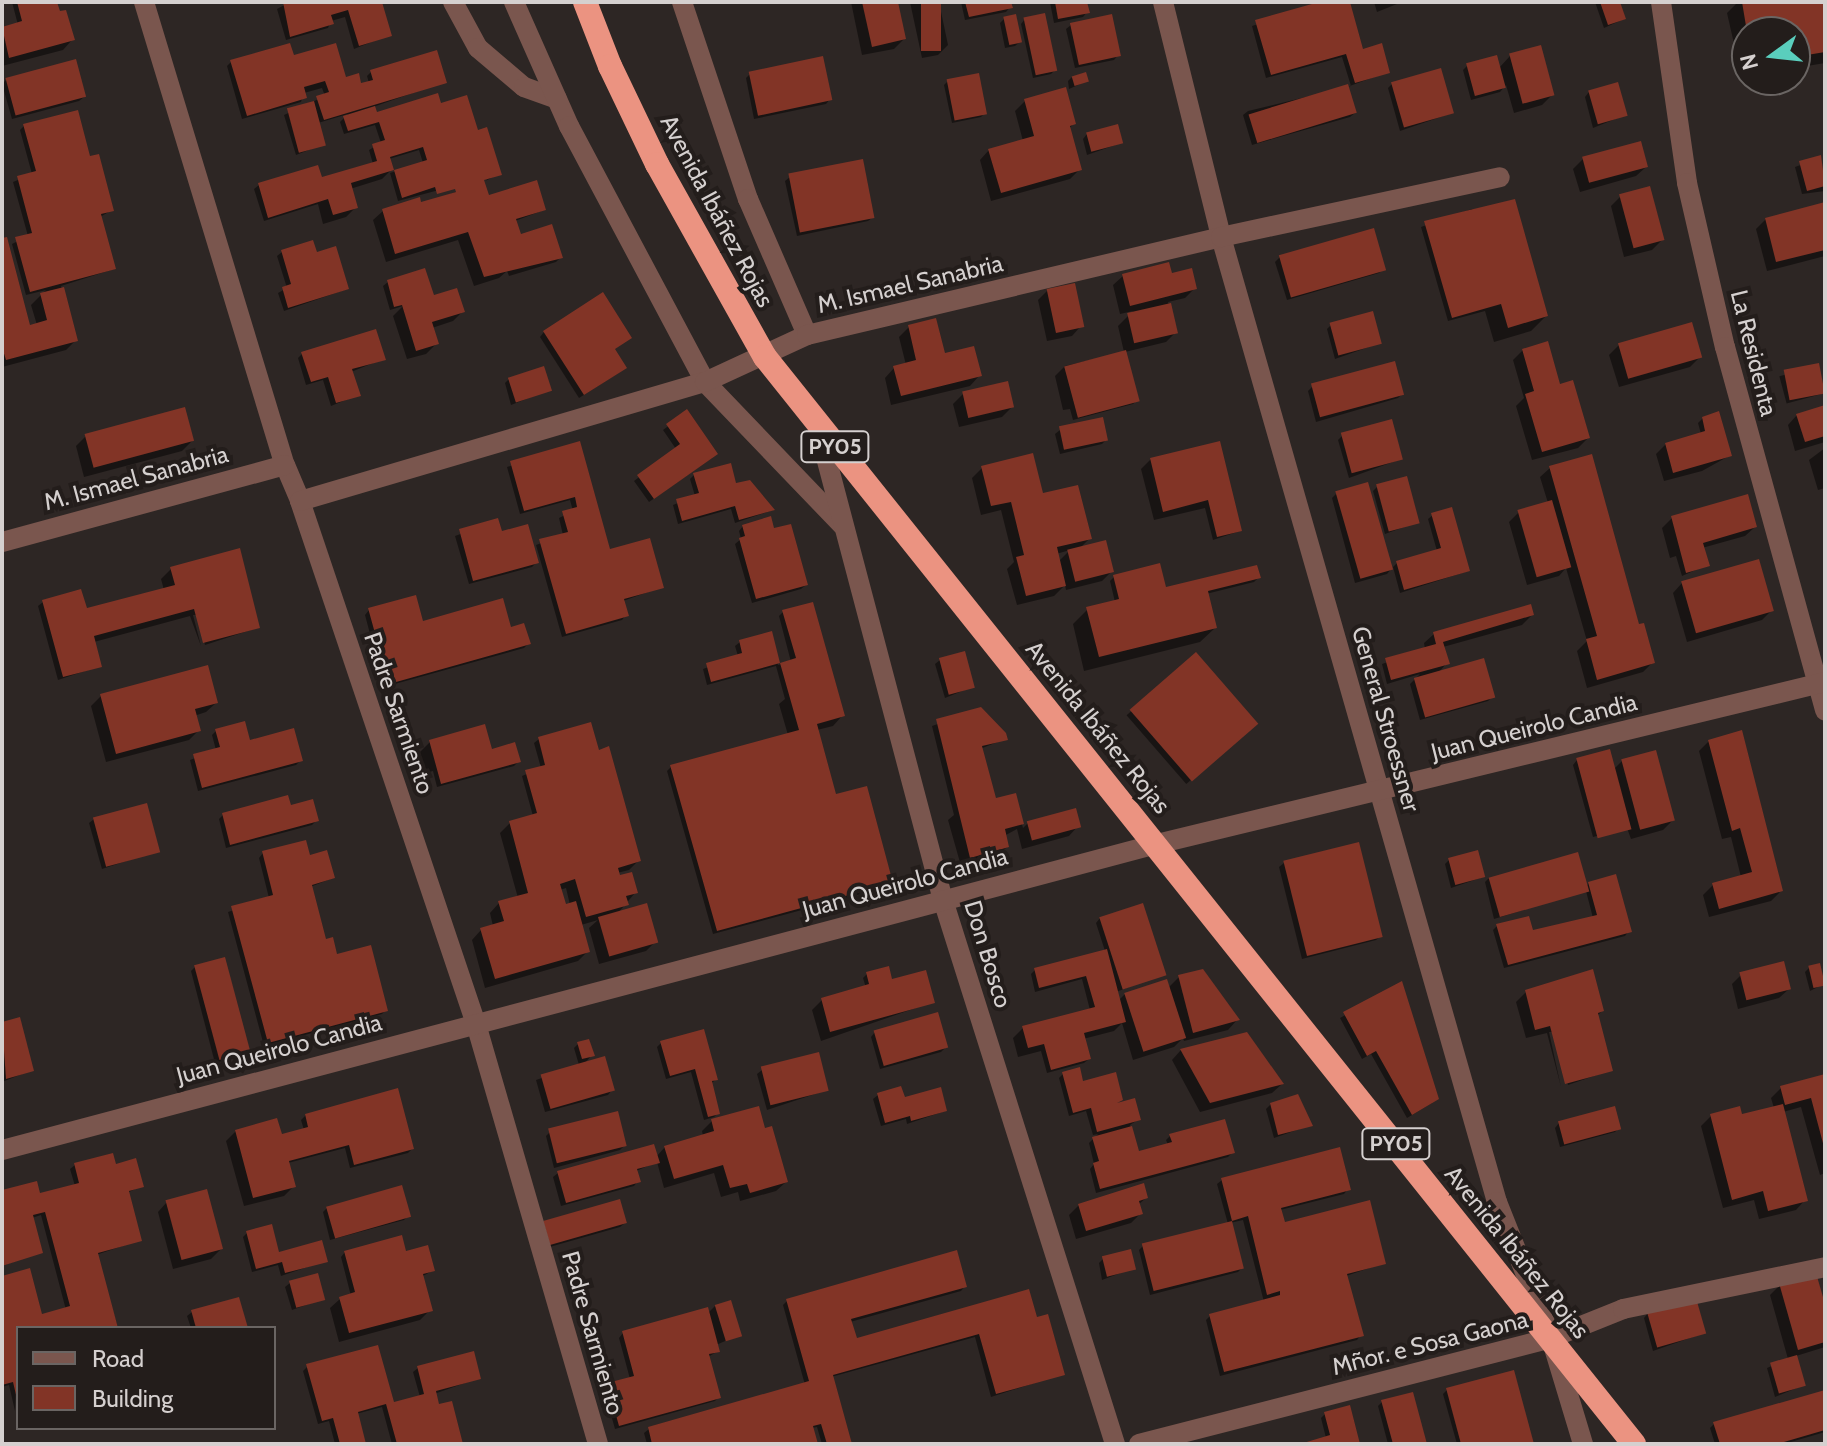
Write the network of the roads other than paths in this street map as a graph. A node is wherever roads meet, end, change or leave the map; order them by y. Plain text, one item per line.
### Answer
1 (144, 2) edge
2 (453, 2) edge
3 (514, 2) edge
4 (585, 2) edge
5 (682, 2) edge
6 (1163, 2) edge
7 (1661, 2) edge
8 (557, 99) junction
9 (1500, 177) dead end
10 (1221, 237) junction
11 (807, 335) junction
12 (765, 357) junction
13 (705, 382) junction
14 (818, 427) junction
15 (285, 465) junction
16 (300, 501) junction
17 (845, 528) junction
18 (2, 542) edge
19 (1820, 682) edge
20 (1825, 711) edge
21 (1380, 792) junction
22 (1157, 844) junction
23 (943, 900) junction
24 (476, 1024) junction
25 (2, 1150) edge
26 (1825, 1267) edge
27 (1551, 1338) junction
28 (598, 1444) edge
29 (1115, 1444) edge
30 (1139, 1444) edge
31 (1583, 1444) edge
32 (1634, 1444) edge

1 - 15 street, Padre Sarmiento
2 - 8 street
3 - 8 street
4 - 12 highway, Avenida Ibáñez Rojas / PY05
5 - 11 street
6 - 10 street, General Stroessner
7 - 19 street, La Residenta
8 - 13 street
9 - 10 street, M. Ismael Sanabria
10 - 11 street, M. Ismael Sanabria
10 - 21 street, General Stroessner
11 - 12 street, M. Ismael Sanabria
12 - 13 street, M. Ismael Sanabria
12 - 14 highway, Avenida Ibáñez Rojas / PY05
13 - 16 street, M. Ismael Sanabria
13 - 17 street
14 - 17 street, Don Bosco
14 - 22 highway, Avenida Ibáñez Rojas / PY05
15 - 16 street, Padre Sarmiento
15 - 18 street, M. Ismael Sanabria
16 - 24 street, Padre Sarmiento
17 - 23 street, Don Bosco
19 - 20 street, La Residenta
19 - 21 street, Juan Queirolo Candia
21 - 22 street, Juan Queirolo Candia
21 - 27 street, General Stroessner
22 - 23 street, Juan Queirolo Candia
22 - 27 highway, Avenida Ibáñez Rojas / PY05
23 - 24 street, Juan Queirolo Candia
23 - 29 street, Don Bosco
24 - 25 street, Juan Queirolo Candia
24 - 28 street, Padre Sarmiento
26 - 27 street, Mñor. e Sosa Gaona
27 - 30 street, Mñor. e Sosa Gaona
27 - 31 street, General Stroessner
27 - 32 highway, Avenida Ibáñez Rojas / PY05

